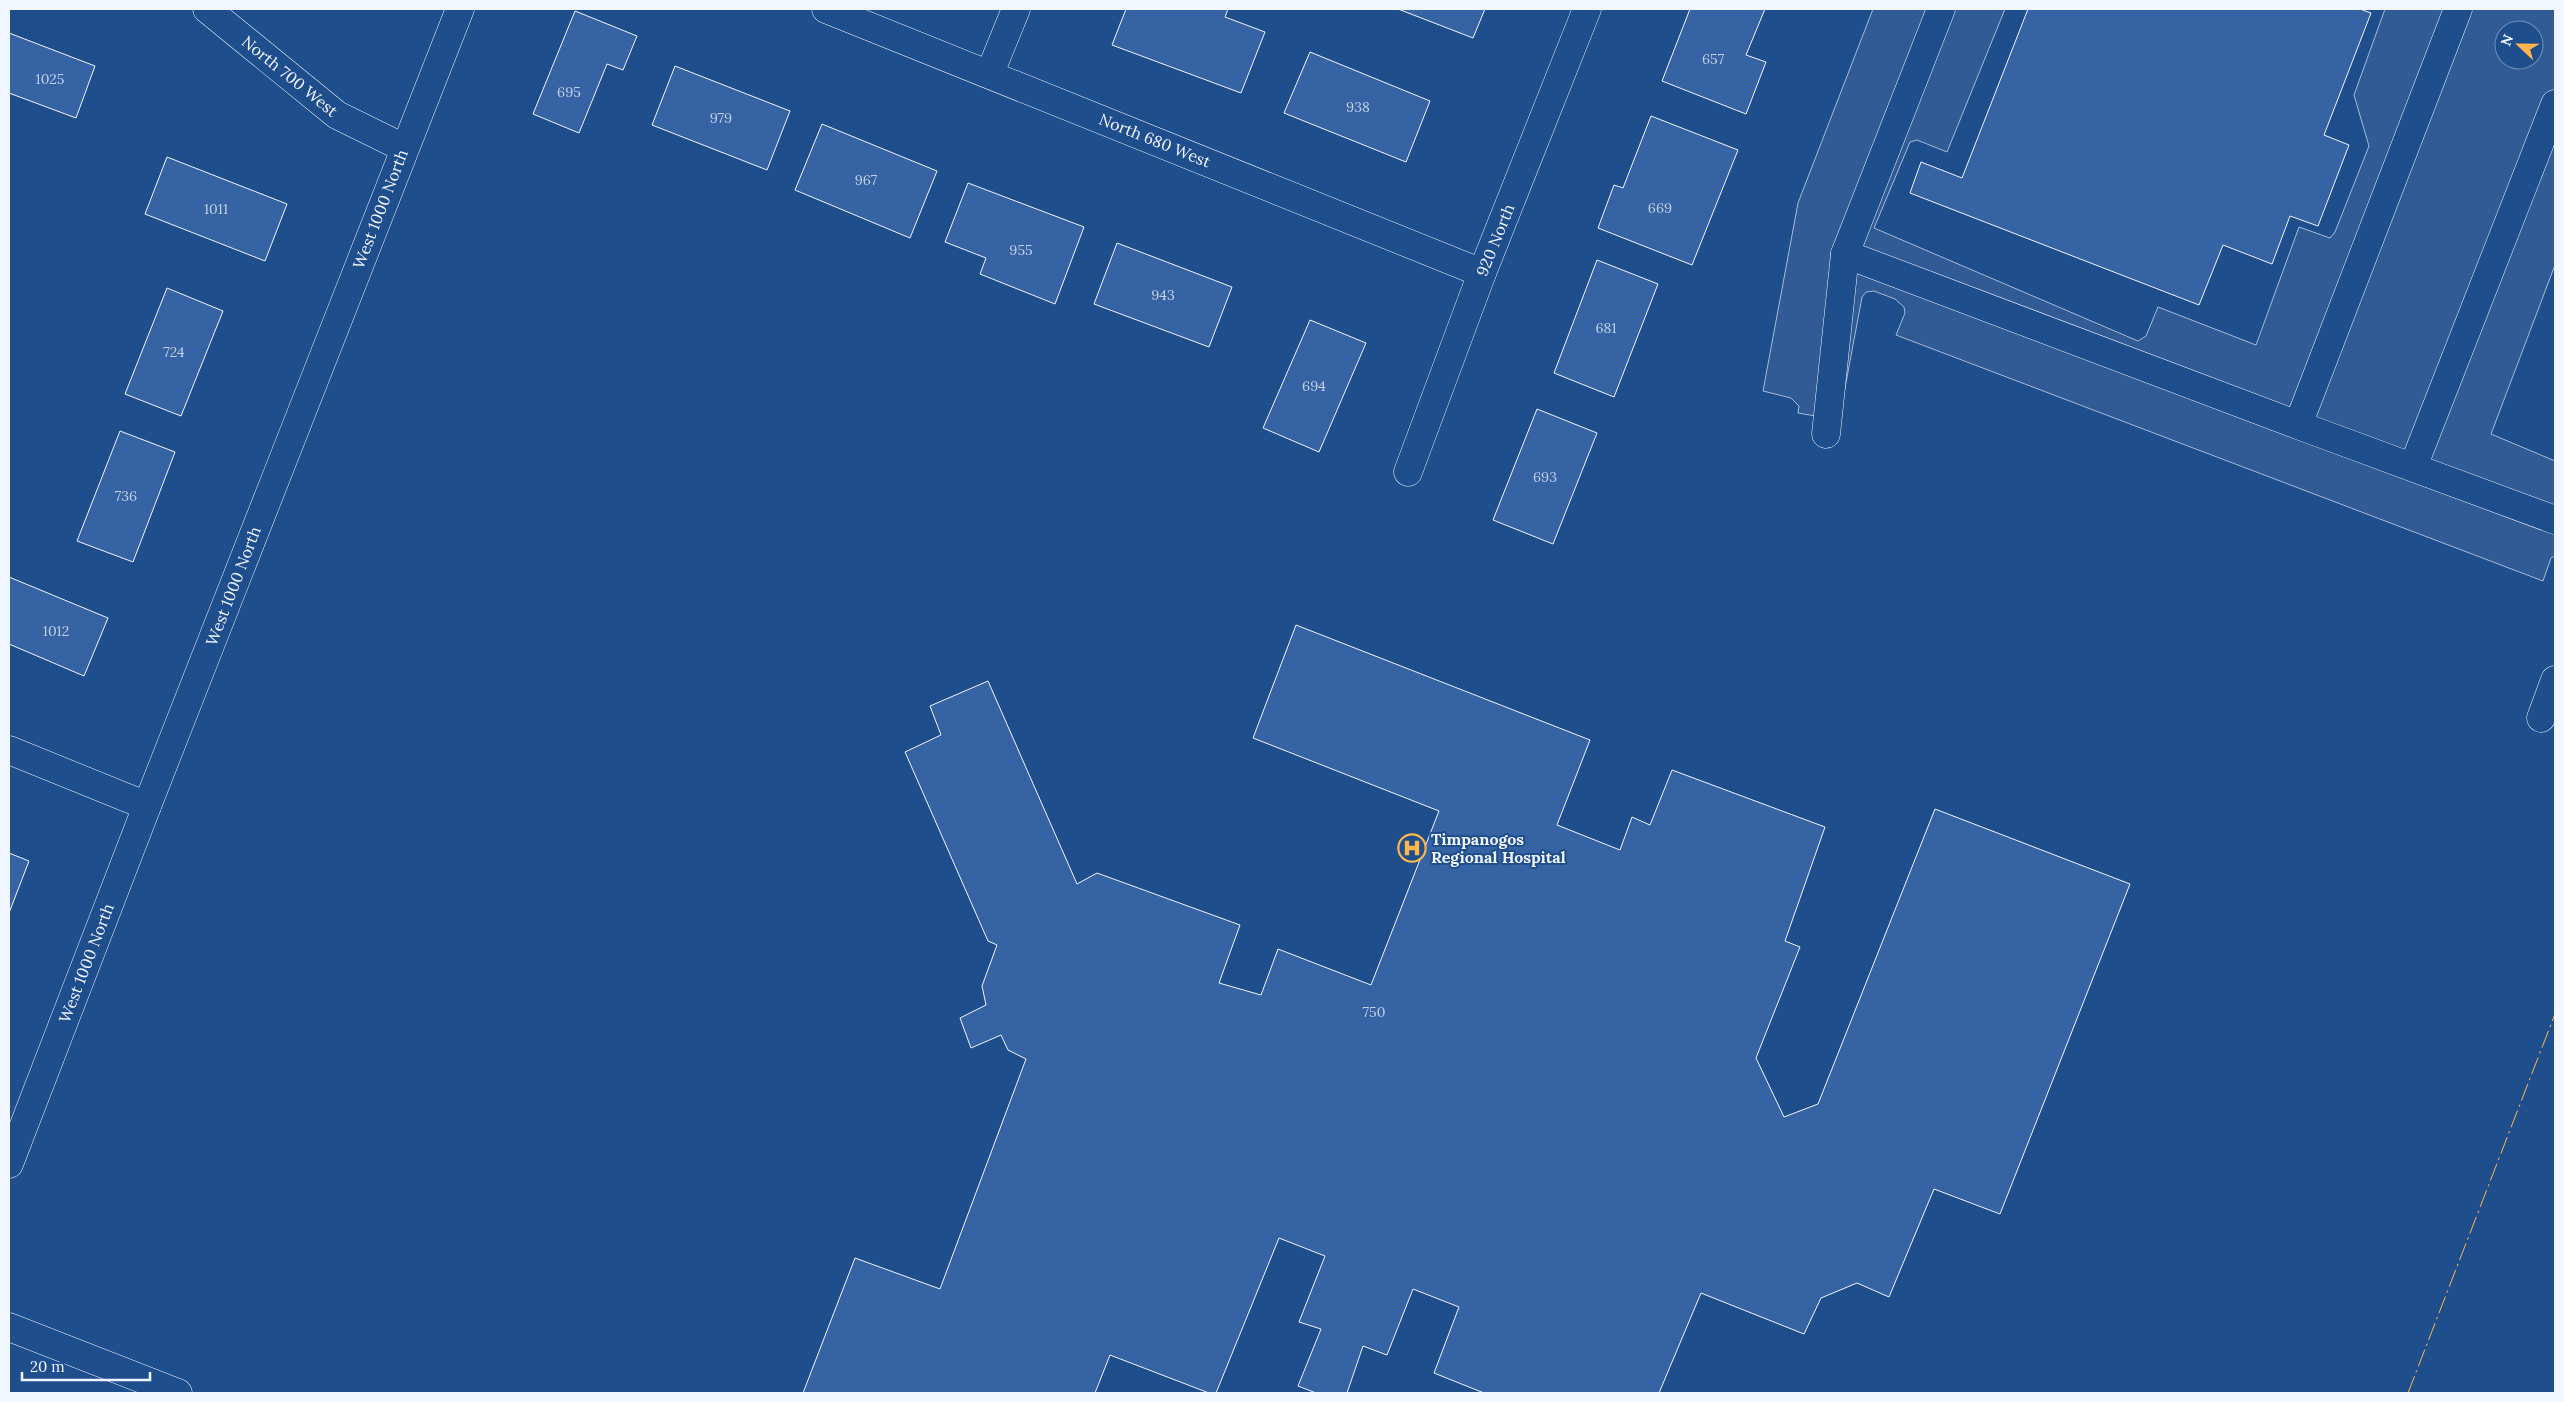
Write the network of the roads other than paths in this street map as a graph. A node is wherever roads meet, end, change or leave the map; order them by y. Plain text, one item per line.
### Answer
1 (207, 9) edge
2 (460, 9) edge
3 (826, 9) edge
4 (1016, 9) edge
5 (1587, 9) edge
6 (1941, 9) edge
7 (2458, 9) edge
8 (990, 73) junction
9 (2555, 104) edge
10 (404, 148) junction
11 (1845, 254) junction
12 (1482, 273) junction
13 (2298, 426) junction
14 (1826, 434) dead end
15 (2413, 467) junction
16 (1408, 472) dead end
17 (2555, 520) edge
18 (2555, 680) edge
19 (2541, 718) dead end
20 (9, 750) edge
21 (146, 806) junction
22 (9, 1164) edge
23 (9, 1327) edge
24 (178, 1393) edge

1 - 10 street, North 700 West
2 - 10 street, West 1000 North
3 - 8 street, North 680 West
4 - 8 street
5 - 12 street, 920 North
6 - 11 street
7 - 13 street
8 - 12 street, North 680 West
9 - 15 street
10 - 21 street, West 1000 North
11 - 13 street
11 - 14 street
12 - 16 street, 920 North
13 - 15 street
15 - 17 street
18 - 19 street
20 - 21 street
21 - 22 street, West 1000 North
23 - 24 street

